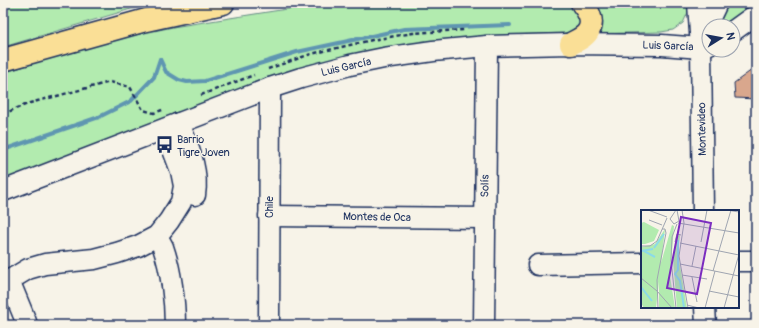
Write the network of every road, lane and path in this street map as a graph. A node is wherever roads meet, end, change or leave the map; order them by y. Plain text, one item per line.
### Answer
1 (224, 3) edge
2 (582, 3) edge
3 (717, 3) edge
4 (699, 9) edge
5 (756, 16) edge
6 (710, 18) edge
7 (701, 21) edge
8 (741, 25) edge
9 (571, 44) junction
10 (662, 45) junction
11 (487, 46) junction
12 (701, 46) edge
13 (705, 58) edge
14 (3, 60) edge
15 (270, 88) junction
16 (139, 102) dead end
17 (3, 114) edge
18 (172, 126) junction
19 (3, 191) edge
20 (703, 210) edge
21 (269, 216) junction
22 (485, 218) junction
23 (160, 241) junction
24 (739, 261) edge
25 (756, 261) edge
26 (641, 263) edge
27 (538, 265) dead end
28 (6, 282) edge
29 (705, 308) edge
30 (27, 325) edge
31 (175, 325) edge
32 (269, 325) edge
33 (484, 325) edge
34 (706, 325) edge

1 - 14 highway
2 - 9 highway
3 - 6 street, Montevideo
4 - 7 street, Montevideo
4 - 10 street
5 - 8 street
9 - 10 street, Luis García
9 - 11 street, Luis García
10 - 12 street, Luis García
11 - 15 street, Luis García
11 - 22 street, Solís
13 - 20 street, Montevideo
15 - 18 street, Luis García
15 - 21 street, Chile
16 - 17 path
18 - 19 street, Luis García
18 - 23 street
21 - 22 street, Montes de Oca
21 - 32 street, Chile
22 - 33 street, Solís
23 - 28 street
23 - 31 street
24 - 25 street
26 - 27 street
28 - 30 street
29 - 34 street

